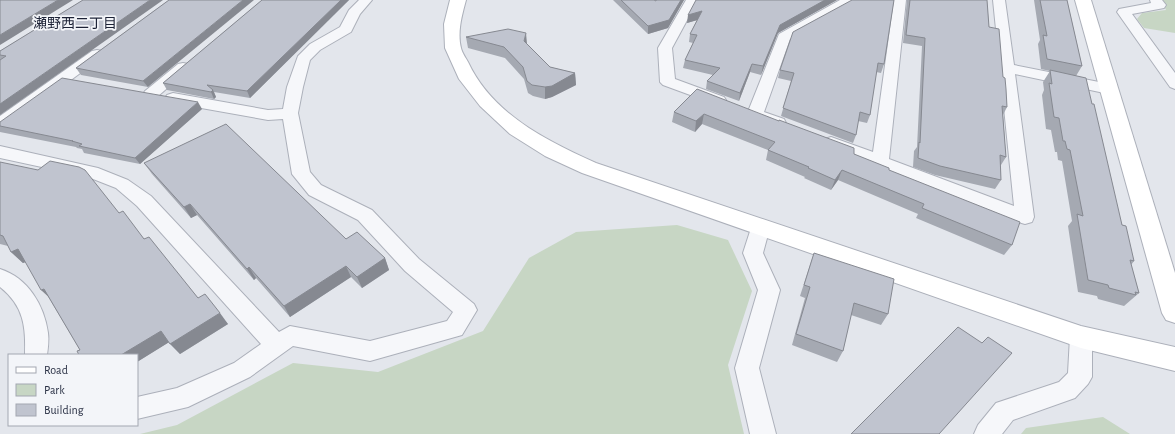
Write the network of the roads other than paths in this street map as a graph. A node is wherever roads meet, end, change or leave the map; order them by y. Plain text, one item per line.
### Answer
1 (366, 0) edge
2 (458, 0) edge
3 (692, 0) edge
4 (850, 0) edge
5 (900, 0) edge
6 (999, 0) edge
7 (1083, 0) edge
8 (1156, 0) edge
9 (108, 46) edge
10 (192, 60) edge
11 (1007, 68) junction
12 (63, 78) junction
13 (85, 82) edge
14 (1175, 84) edge
15 (1109, 88) junction
16 (743, 110) junction
17 (290, 113) junction
18 (0, 124) edge
19 (792, 128) edge
20 (814, 136) edge
21 (0, 152) edge
22 (880, 162) junction
23 (760, 227) junction
24 (0, 278) edge
25 (1175, 314) edge
26 (1081, 337) junction
27 (277, 345) junction
28 (36, 354) edge
29 (1175, 359) edge
30 (138, 408) edge
31 (763, 434) edge
32 (987, 434) edge

1 - 17 street
2 - 23 street
3 - 16 street
4 - 16 street
5 - 22 street
6 - 11 street
7 - 15 street
8 - 14 street
9 - 12 street
10 - 17 street
11 - 15 street
11 - 22 street
12 - 13 street
12 - 18 street
15 - 25 street
16 - 19 street
17 - 27 street
20 - 22 street
21 - 27 street
23 - 26 street
23 - 31 street
24 - 28 street
26 - 29 street
26 - 32 street
27 - 30 street

